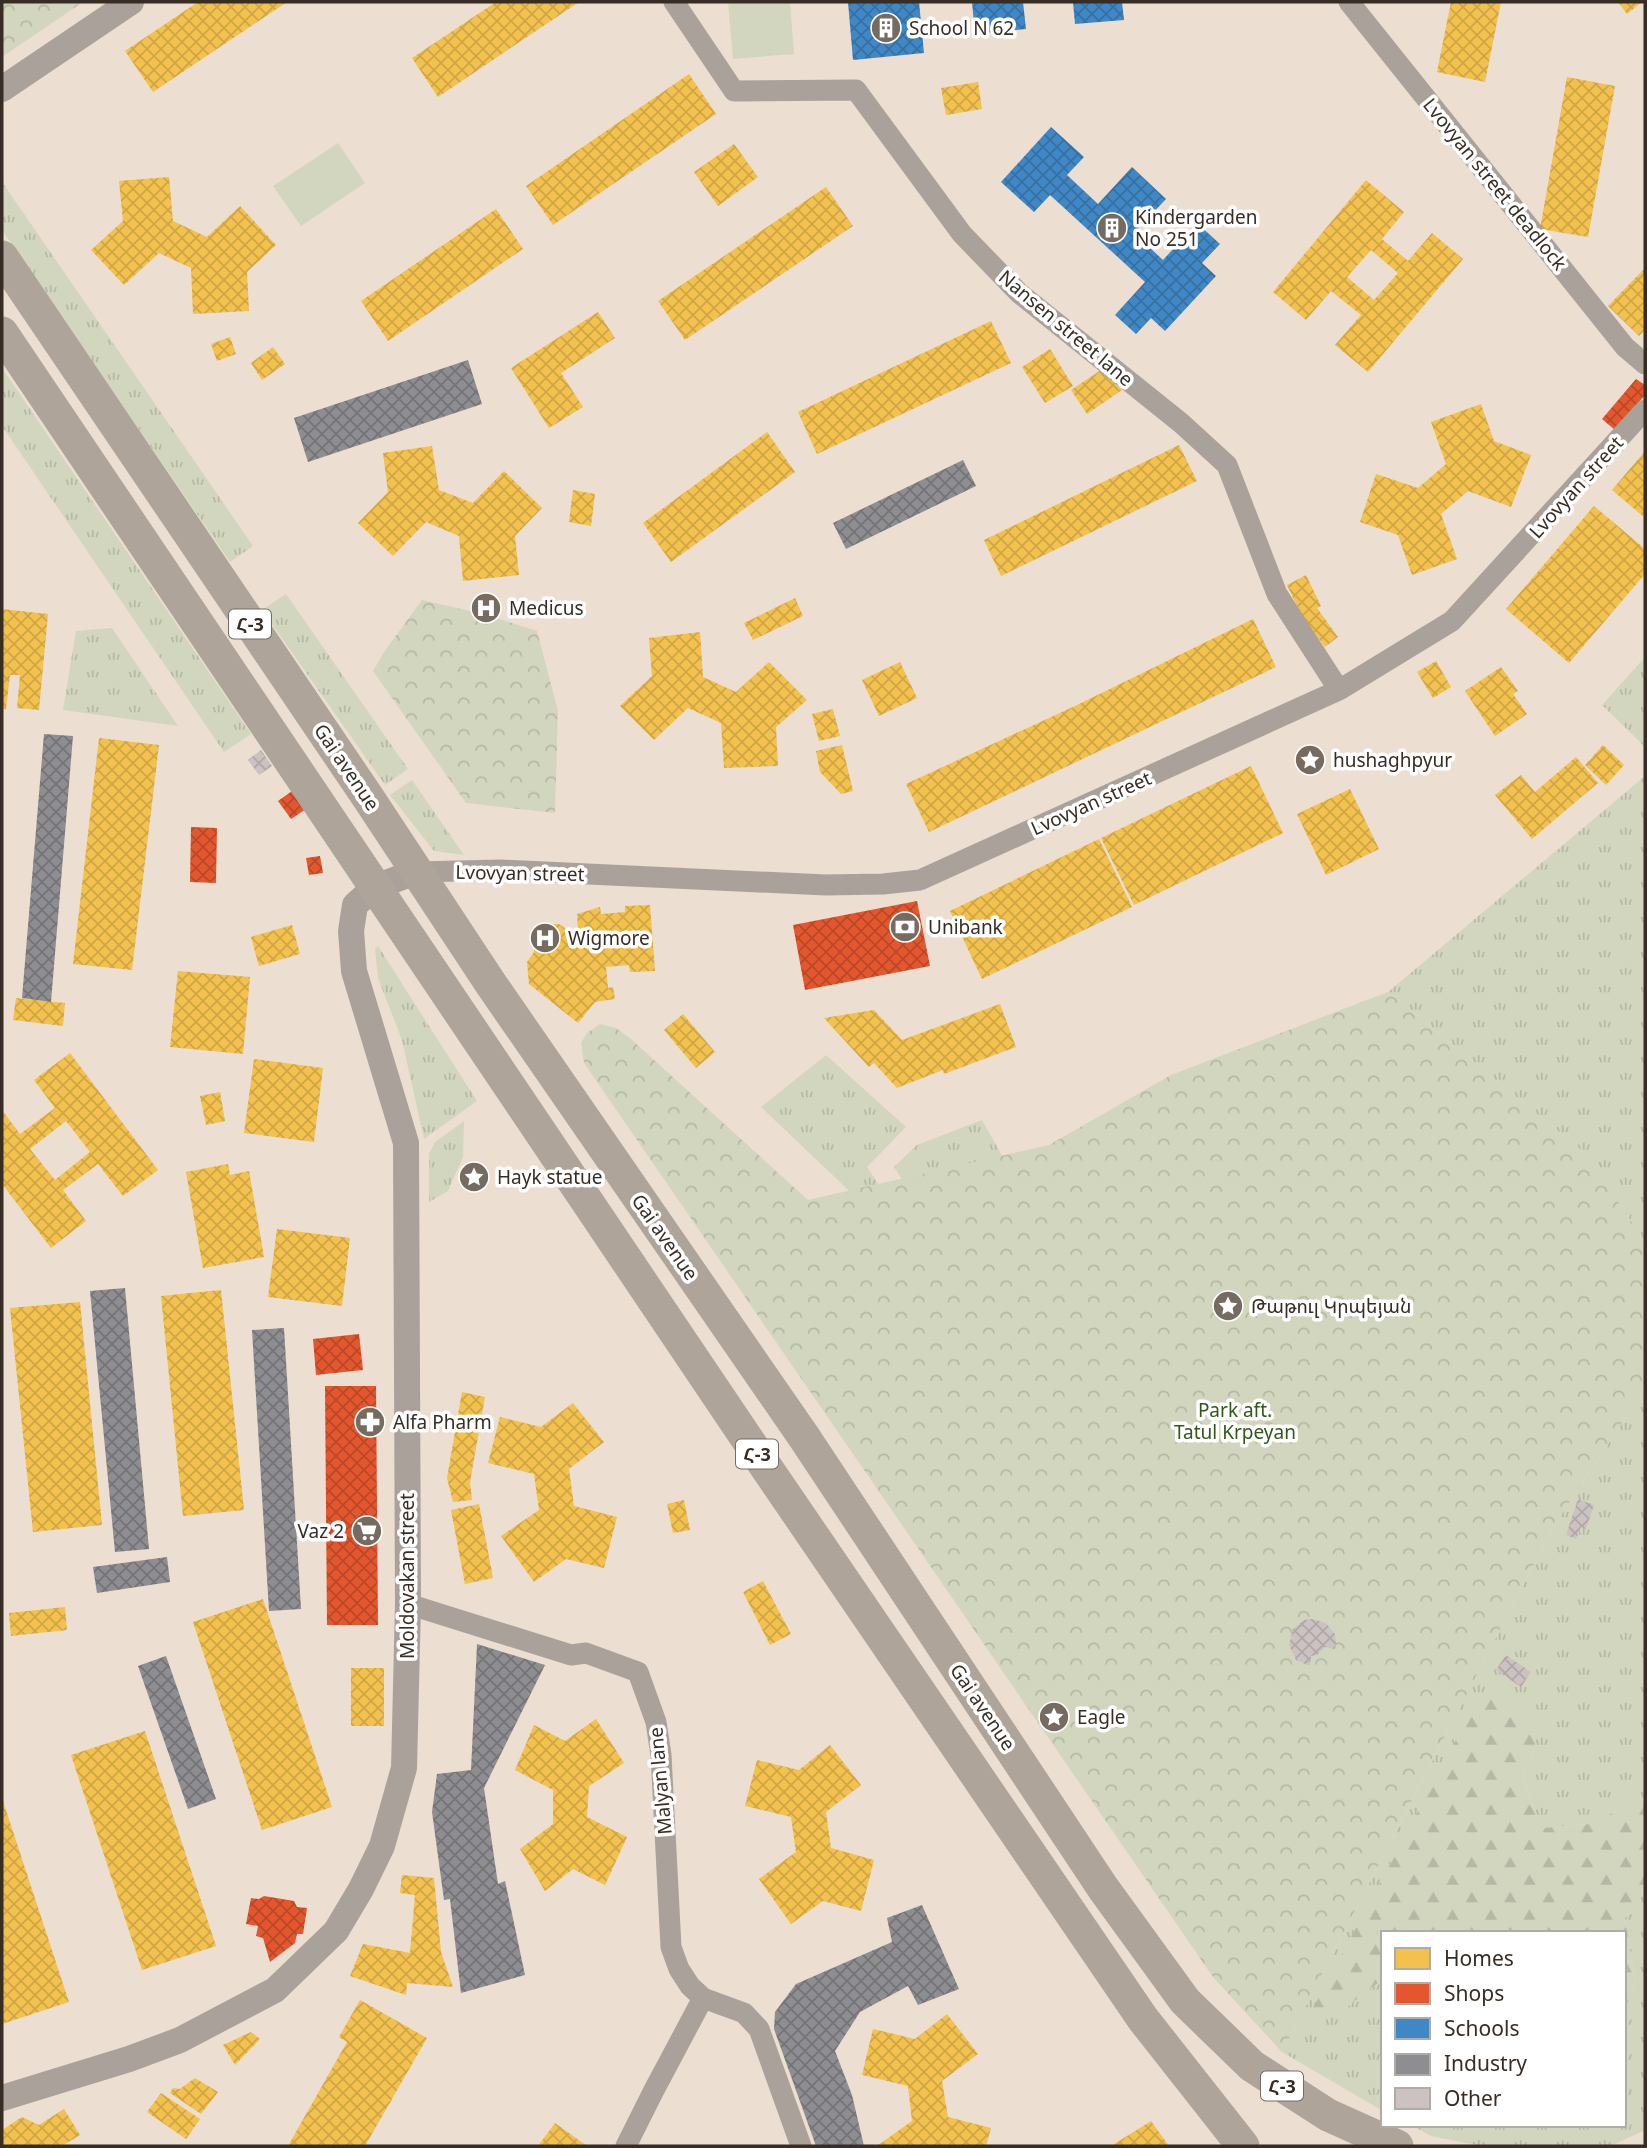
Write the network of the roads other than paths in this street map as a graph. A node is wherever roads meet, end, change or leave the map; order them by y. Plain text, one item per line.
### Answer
1 (131, 2) edge
2 (674, 2) edge
3 (1349, 2) edge
4 (2, 89) edge
5 (2, 257) edge
6 (2, 333) edge
7 (1645, 364) edge
8 (1645, 410) edge
9 (1339, 690) junction
10 (416, 872) junction
11 (375, 887) junction
12 (408, 1604) junction
13 (703, 1998) junction
14 (2, 2098) edge
15 (626, 2146) edge
16 (801, 2146) edge
17 (1244, 2146) edge
18 (1396, 2146) edge

1 - 4 street
2 - 9 street, Nansen street lane
3 - 7 street, Lvovyan street deadlock
5 - 10 main road, Gai avenue / Հ-3
6 - 11 main road, Հ-3
8 - 9 street, Lvovyan street
9 - 10 street, Lvovyan street
10 - 11 street
10 - 18 main road, Gai avenue / Հ-3
11 - 12 street, Moldovakan street
11 - 17 main road, Հ-3
12 - 13 street, Malyan lane
12 - 14 street, Moldovakan street
13 - 15 street
13 - 16 street

